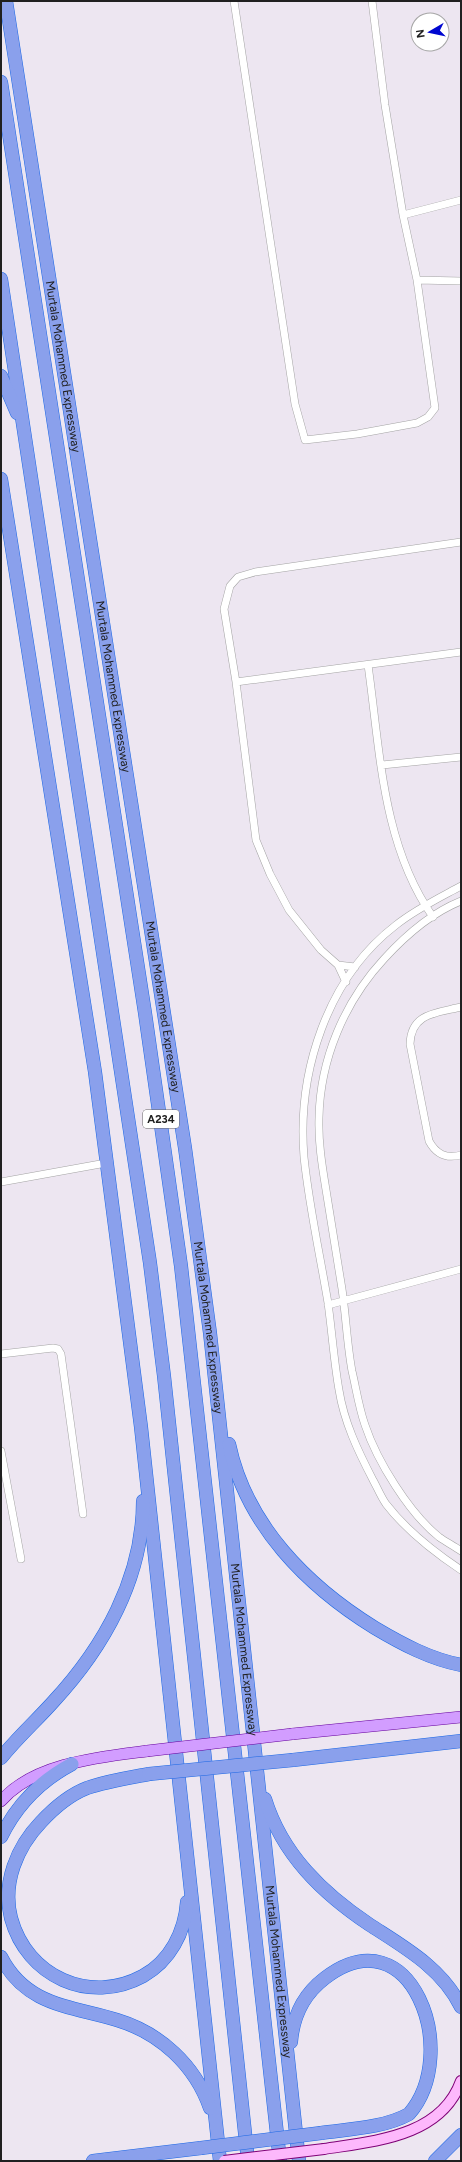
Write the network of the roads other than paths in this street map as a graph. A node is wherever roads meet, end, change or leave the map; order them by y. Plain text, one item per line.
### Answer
1 (6, 1) edge
2 (234, 1) edge
3 (372, 1) edge
4 (1, 82) edge
5 (461, 200) edge
6 (404, 215) junction
7 (1, 279) edge
8 (417, 280) junction
9 (461, 280) edge
10 (37, 313) junction
11 (1, 376) edge
12 (72, 417) junction
13 (24, 430) junction
14 (1, 480) edge
15 (461, 542) edge
16 (461, 652) edge
17 (368, 665) junction
18 (236, 682) junction
19 (461, 757) edge
20 (382, 764) junction
21 (461, 886) edge
22 (461, 901) edge
23 (425, 906) junction
24 (432, 916) junction
25 (338, 965) junction
26 (355, 967) junction
27 (346, 982) junction
28 (461, 1007) edge
29 (461, 1155) edge
30 (106, 1163) junction
31 (1, 1182) edge
32 (461, 1269) edge
33 (344, 1302) junction
34 (328, 1305) junction
35 (210, 1333) junction
36 (1, 1354) edge
37 (141, 1427) junction
38 (1, 1451) edge
39 (83, 1514) dead end
40 (461, 1551) edge
41 (21, 1559) dead end
42 (461, 1570) edge
43 (461, 1665) edge
44 (461, 1717) edge
45 (461, 1740) edge
46 (1, 1758) edge
47 (72, 1764) junction
48 (257, 1772) junction
49 (1, 1801) edge
50 (1, 1837) edge
51 (188, 1858) junction
52 (1, 1958) edge
53 (461, 2007) edge
54 (449, 2013) dead end
55 (461, 2081) edge
56 (292, 2088) junction
57 (437, 2093) dead end
58 (461, 2135) edge
59 (218, 2139) junction
60 (93, 2161) edge
61 (220, 2161) edge
62 (224, 2161) edge
63 (248, 2161) edge
64 (280, 2161) edge
65 (299, 2161) edge
66 (435, 2161) edge

1 - 12 highway, Murtala Mohammed Expressway
2 - 8 street
3 - 6 street
4 - 10 highway, Murtala Mohammed Expressway / A234
5 - 6 street
6 - 8 street
7 - 13 highway, A234
8 - 9 street
10 - 12 highway
10 - 64 highway, Murtala Mohammed Expressway / A234
11 - 13 highway
12 - 35 highway, Murtala Mohammed Expressway
13 - 63 highway, A234
14 - 30 highway
15 - 18 street
16 - 17 street
17 - 18 street
17 - 20 street
18 - 25 street
19 - 20 street
20 - 23 street
21 - 23 street
22 - 24 street
23 - 24 street
23 - 26 street
24 - 33 street
25 - 26 street
25 - 27 street
26 - 27 street
27 - 34 street
28 - 29 street
30 - 31 street
30 - 37 highway
32 - 33 street
33 - 34 street
33 - 40 street
34 - 42 street
35 - 43 highway
35 - 48 highway, Murtala Mohammed Expressway
36 - 39 street
37 - 46 highway
37 - 51 highway
38 - 41 street
44 - 47 main road, bridge
45 - 51 highway, bridge
47 - 49 main road
47 - 50 highway
48 - 53 highway
48 - 56 highway, Murtala Mohammed Expressway
51 - 59 highway
52 - 59 highway
54 - 56 highway
55 - 62 street, bridge
56 - 65 highway, Murtala Mohammed Expressway
57 - 60 highway, bridge
58 - 66 highway
59 - 61 highway

